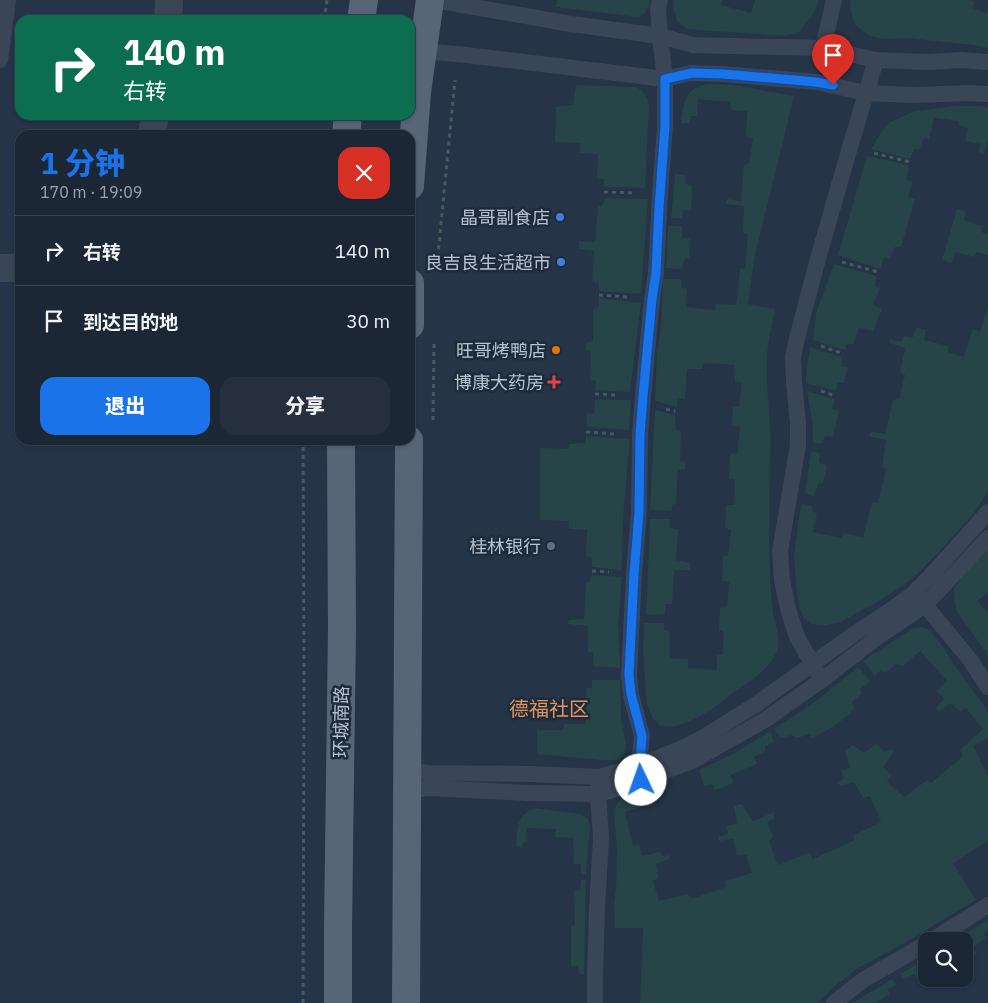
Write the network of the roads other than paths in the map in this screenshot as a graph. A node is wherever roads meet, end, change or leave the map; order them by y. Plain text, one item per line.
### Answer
1 (8, 0) edge
2 (169, 0) edge
3 (364, 0) edge
4 (430, 0) edge
5 (434, 0) edge
6 (660, 0) edge
7 (834, 0) edge
8 (168, 15) edge
9 (362, 15) edge
10 (660, 36) junction
11 (823, 48) junction
12 (422, 51) junction
13 (0, 60) edge
14 (876, 60) junction
15 (988, 62) edge
16 (665, 79) junction
17 (866, 93) junction
18 (988, 94) edge
19 (415, 119) edge
20 (0, 254) edge
21 (15, 255) edge
22 (0, 268) edge
23 (15, 268) edge
24 (341, 445) edge
25 (409, 445) edge
26 (988, 512) edge
27 (988, 538) edge
28 (913, 594) junction
29 (925, 605) junction
30 (813, 664) junction
31 (822, 680) junction
32 (988, 687) edge
33 (640, 773) junction
34 (600, 777) junction
35 (407, 781) junction
36 (598, 794) junction
37 (988, 906) edge
38 (946, 932) edge
39 (918, 949) edge
40 (338, 1003) edge
41 (406, 1003) edge
42 (595, 1003) edge
43 (834, 1003) edge

1 - 13 lane
2 - 8 street
3 - 9 main road
4 - 12 main road
5 - 10 lane
6 - 10 lane
7 - 11 lane
10 - 11 lane
10 - 16 lane
11 - 14 lane
12 - 16 lane
12 - 19 main road
14 - 15 lane
14 - 17 lane
16 - 17 lane
16 - 33 lane
17 - 18 lane
17 - 30 lane
20 - 21 street
22 - 23 street
24 - 40 main road, 环城南路
25 - 35 main road
26 - 28 lane
27 - 29 lane
28 - 29 lane
28 - 30 lane
29 - 31 lane
29 - 32 lane
30 - 31 lane
30 - 33 lane
31 - 33 lane
33 - 34 lane
33 - 36 lane
34 - 35 lane
34 - 36 lane
35 - 36 lane
35 - 41 main road
36 - 42 lane
37 - 38 lane
39 - 43 lane

